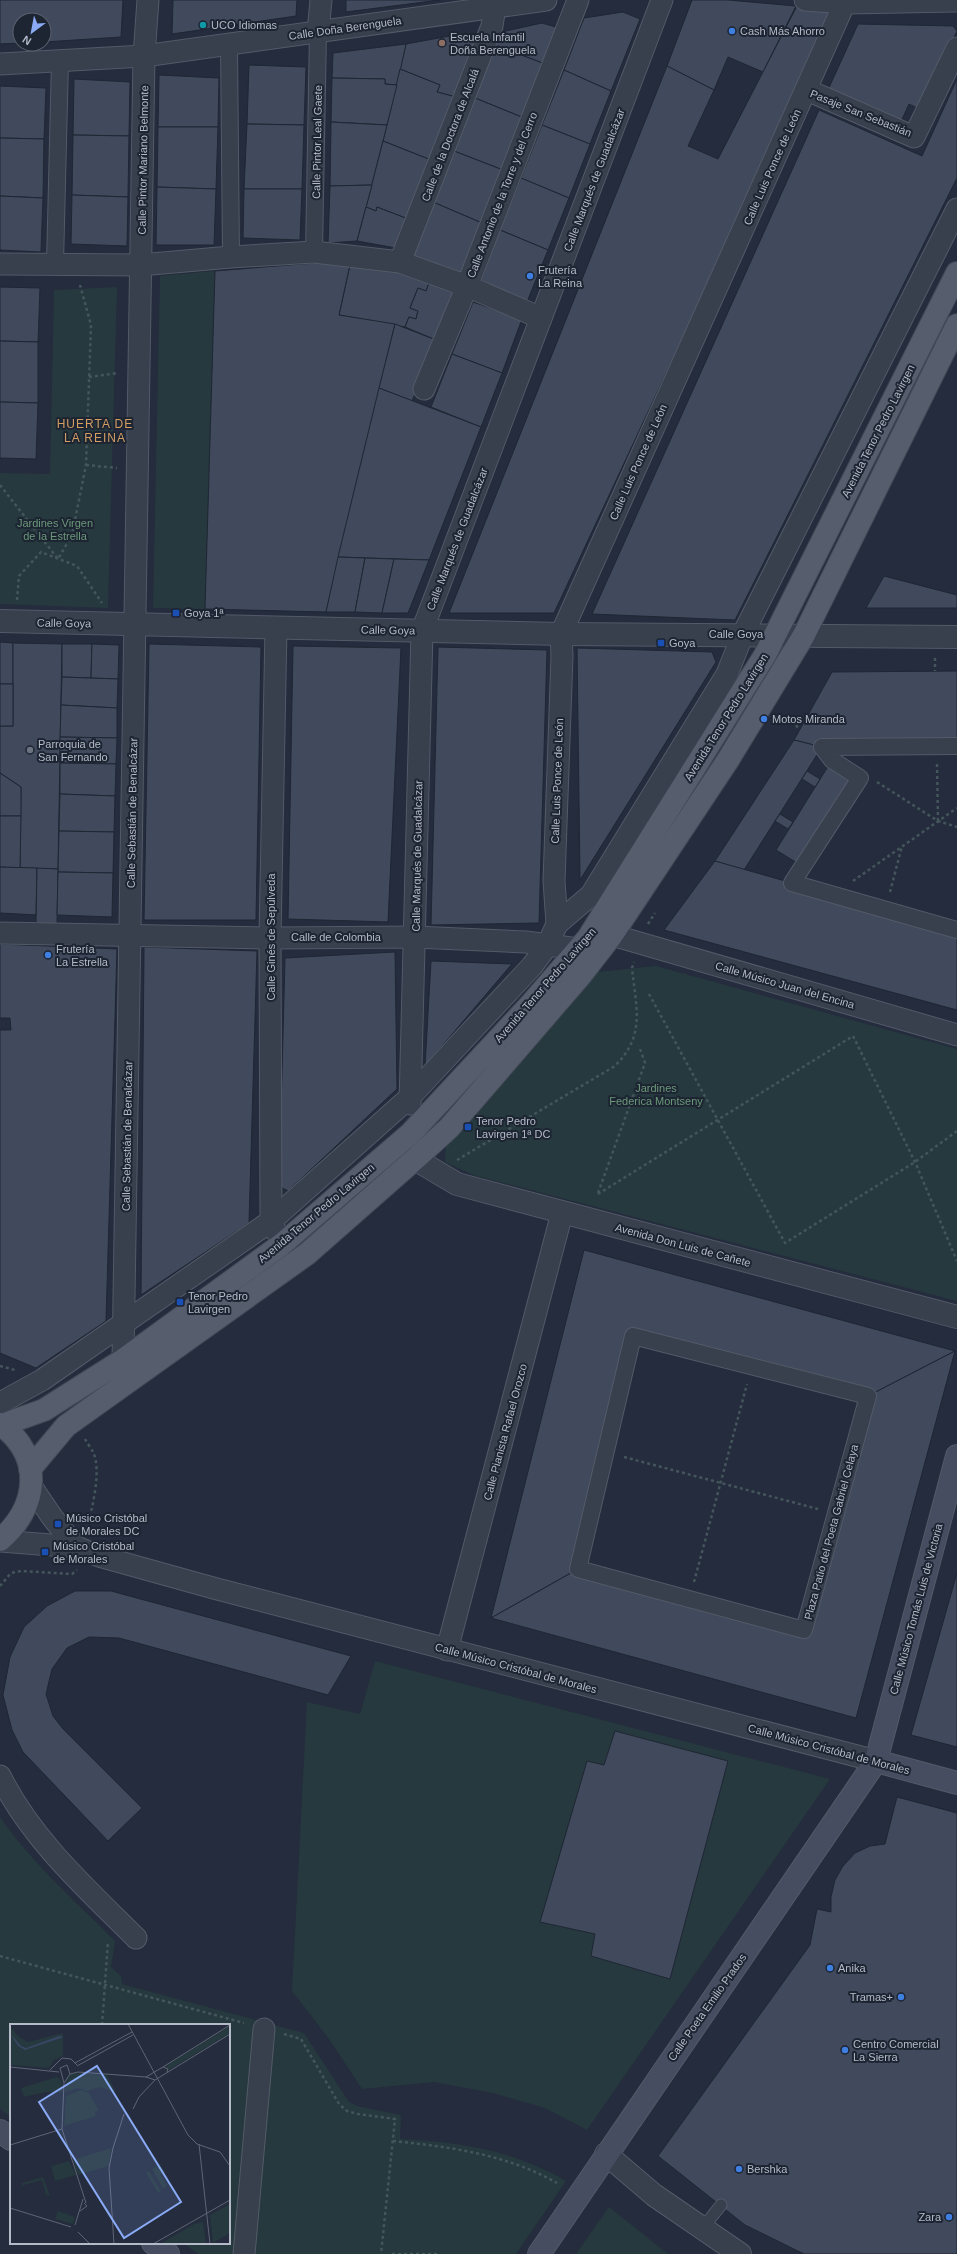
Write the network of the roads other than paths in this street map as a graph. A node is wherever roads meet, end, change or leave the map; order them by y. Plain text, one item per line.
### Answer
1 (148, 0) edge
2 (321, 0) edge
3 (546, 0) edge
4 (578, 0) edge
5 (662, 0) edge
6 (805, 0) edge
7 (957, 1) edge
8 (846, 2) edge
9 (495, 4) edge
10 (318, 32) junction
11 (228, 44) junction
12 (957, 48) edge
13 (144, 56) junction
14 (60, 60) junction
15 (0, 64) edge
16 (807, 90) junction
17 (957, 209) edge
18 (314, 252) junction
19 (232, 257) junction
20 (400, 262) junction
21 (0, 264) edge
22 (54, 265) junction
23 (140, 265) junction
24 (957, 273) edge
25 (468, 286) junction
26 (541, 318) junction
27 (957, 325) edge
28 (424, 389) dead end
29 (0, 622) edge
30 (135, 624) junction
31 (276, 628) junction
32 (422, 631) junction
33 (560, 634) junction
34 (743, 634) junction
35 (776, 634) junction
36 (804, 635) junction
37 (957, 637) edge
38 (957, 746) edge
39 (557, 924) junction
40 (957, 930) edge
41 (0, 933) edge
42 (130, 934) junction
43 (612, 935) junction
44 (416, 937) junction
45 (270, 938) junction
46 (547, 946) junction
47 (578, 949) junction
48 (599, 952) junction
49 (957, 1035) edge
50 (409, 1098) junction
51 (411, 1133) junction
52 (415, 1159) junction
53 (562, 1213) junction
54 (271, 1221) junction
55 (281, 1245) junction
56 (957, 1317) edge
57 (123, 1324) junction
58 (123, 1360) junction
59 (0, 1403) edge
60 (1, 1424) edge
61 (957, 1456) edge
62 (31, 1478) junction
63 (0, 1540) edge
64 (76, 1547) junction
65 (689, 1599) joint
66 (447, 1650) junction
67 (876, 1761) junction
68 (0, 1776) edge
69 (957, 1783) edge
70 (6, 1795) edge
71 (136, 1938) dead end
72 (264, 2028) dead end
73 (0, 2131) edge
74 (10, 2139) edge
75 (606, 2154) junction
76 (721, 2205) dead end
77 (702, 2229) junction
78 (154, 2244) edge
79 (168, 2254) edge
80 (244, 2254) edge
81 (539, 2254) edge
82 (740, 2254) edge

1 - 13 street, Calle Pintor Mariano Belmonte
2 - 10 street
3 - 9 street, Calle Doña Berenguela
4 - 25 street, Calle Antonio de la Torre y del Cerro
5 - 26 street, Calle Marqués de Guadalcázar
6 - 8 street
7 - 8 street
8 - 16 street, Calle Luis Ponce de León
9 - 10 street, Calle Doña Berenguela
9 - 20 street, Calle de la Doctora de Alcalá
10 - 11 street, Calle Doña Berenguela
10 - 18 street, Calle Pintor Leal Gaete
11 - 13 street, Calle Doña Berenguela
11 - 19 street
12 - 16 street, Pasaje San Sebastián
13 - 14 street, Calle Doña Berenguela
13 - 23 street, Calle Pintor Mariano Belmonte
14 - 15 street, Calle Doña Berenguela
14 - 22 street
16 - 33 street, Calle Luis Ponce de León
17 - 34 street
18 - 19 street
18 - 20 street
19 - 23 street
20 - 25 street
21 - 22 street
22 - 23 street
23 - 30 street, Calle Sebastián de Benalcázar
24 - 35 main road, Avenida Tenor Pedro Lavirgen
25 - 26 street
25 - 28 street, Calle Antonio de la Torre y del Cerro
26 - 32 street, Calle Marqués de Guadalcázar
27 - 36 main road, Avenida Tenor Pedro Lavirgen
29 - 30 street, Calle Goya
30 - 31 street, Calle Goya
30 - 42 street, Calle Sebastián de Benalcázar
31 - 32 street, Calle Goya
31 - 45 street, Calle Ginés de Sepúlveda
32 - 33 street, Calle Goya
32 - 44 street, Calle Marqués de Guadalcázar
33 - 34 street, Calle Goya
33 - 39 street, Calle Luis Ponce de León
34 - 35 street, Calle Goya
34 - 39 street
35 - 36 street, Calle Goya
35 - 47 main road, Avenida Tenor Pedro Lavirgen
36 - 37 street, Calle Goya
36 - 43 main road, Avenida Tenor Pedro Lavirgen
38 - 40 street
39 - 46 street, Calle Luis Ponce de León
41 - 42 street, Calle de Colombia
42 - 45 street, Calle de Colombia
42 - 57 street, Calle Sebastián de Benalcázar
43 - 48 main road, Avenida Tenor Pedro Lavirgen
43 - 49 street, Calle Músico Juan del Encina
44 - 45 street, Calle de Colombia
44 - 46 street, Calle de Colombia
44 - 50 street, Calle Marqués de Guadalcázar
45 - 54 street, Calle Ginés de Sepúlveda
46 - 47 street, Calle de Colombia
46 - 50 street, Avenida Tenor Pedro Lavirgen
47 - 48 street, Calle de Colombia
47 - 51 main road, Avenida Tenor Pedro Lavirgen
48 - 52 main road, Avenida Tenor Pedro Lavirgen
50 - 51 street, Calle Marqués de Guadalcázar
50 - 54 street, Avenida Tenor Pedro Lavirgen
51 - 55 main road, Avenida Tenor Pedro Lavirgen
52 - 53 street, Avenida Don Luis de Cañete
52 - 62 main road, Avenida Tenor Pedro Lavirgen
53 - 56 street, Avenida Don Luis de Cañete
53 - 66 street, Calle Pianista Rafael Orozco
54 - 55 street, Calle Ginés de Sepúlveda
54 - 57 street, Avenida Tenor Pedro Lavirgen
55 - 58 main road, Avenida Tenor Pedro Lavirgen
57 - 58 street, Calle Sebastián de Benalcázar
57 - 59 street, Avenida Tenor Pedro Lavirgen
58 - 60 main road, Avenida Tenor Pedro Lavirgen
60 - 62 main road
61 - 67 main road, Calle Músico Tomás Luis de Victoria
62 - 63 main road
62 - 64 street
63 - 64 street, Calle Músico Cristóbal de Morales
64 - 66 street, Calle Músico Cristóbal de Morales
65 - 65 street, Plaza Patio del Poeta Gabriel Celaya
66 - 67 street, Calle Músico Cristóbal de Morales
67 - 69 main road, Calle Músico Cristóbal de Morales
67 - 75 main road, Calle Poeta Emilio Prados
68 - 70 street
70 - 71 street
72 - 80 street
73 - 74 main road
75 - 77 street
75 - 81 main road, Calle Poeta Emilio Prados
76 - 77 lane
77 - 82 street
78 - 79 main road

